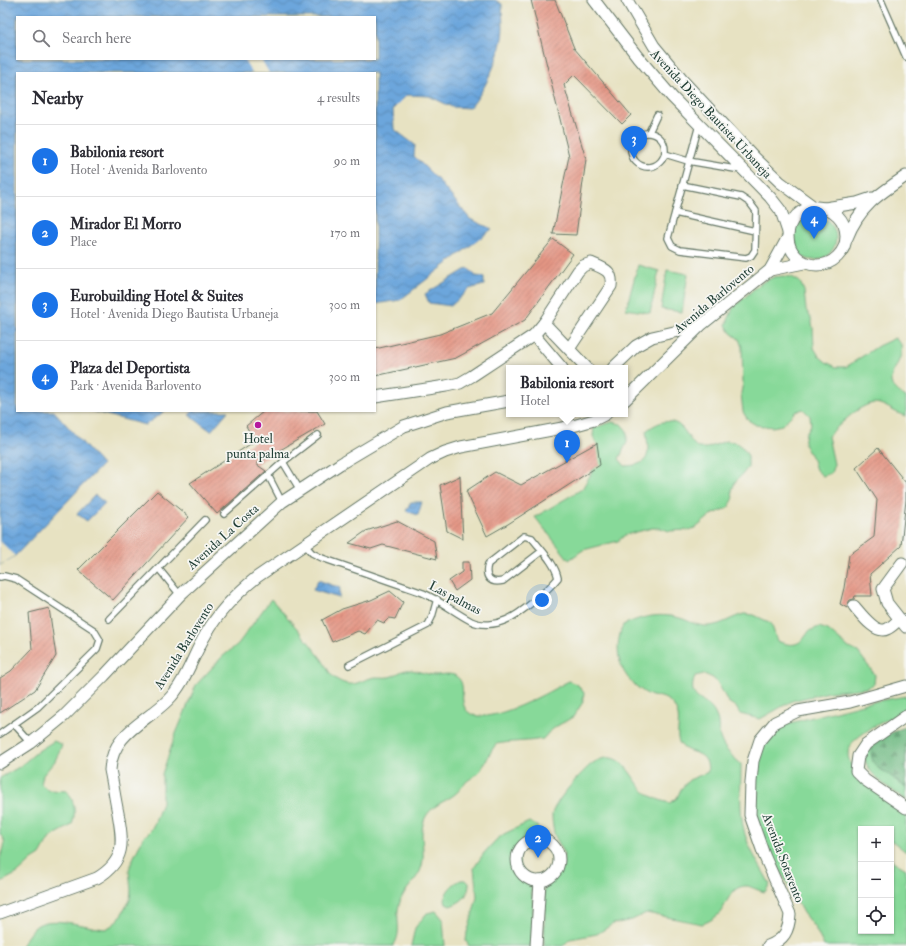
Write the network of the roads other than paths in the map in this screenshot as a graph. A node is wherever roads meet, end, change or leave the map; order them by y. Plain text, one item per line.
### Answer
1 (594, 0) edge
2 (627, 0) edge
3 (881, 0) edge
4 (906, 57) edge
5 (657, 115) dead end
6 (699, 125) junction
7 (649, 132) junction
8 (665, 154) junction
9 (688, 161) junction
10 (743, 170) junction
11 (906, 176) edge
12 (682, 185) junction
13 (876, 196) junction
14 (819, 208) junction
15 (675, 213) junction
16 (755, 231) junction
17 (788, 235) junction
18 (846, 240) junction
19 (804, 263) junction
20 (770, 270) junction
21 (544, 323) junction
22 (700, 326) junction
23 (534, 335) junction
24 (569, 349) junction
25 (559, 365) edge
26 (584, 365) edge
27 (616, 365) edge
28 (376, 397) edge
29 (628, 397) edge
30 (506, 402) edge
31 (600, 417) edge
32 (318, 435) dead end
33 (283, 462) junction
34 (268, 475) junction
35 (300, 490) junction
36 (282, 502) junction
37 (224, 514) dead end
38 (205, 520) dead end
39 (304, 544) junction
40 (542, 551) junction
41 (902, 563) dead end
42 (159, 569) junction
43 (0, 577) edge
44 (180, 595) junction
45 (437, 599) junction
46 (854, 606) dead end
47 (109, 619) dead end
48 (903, 623) edge
49 (349, 665) dead end
50 (906, 686) edge
51 (906, 716) edge
52 (14, 724) junction
53 (0, 734) edge
54 (31, 743) junction
55 (0, 763) edge
56 (906, 808) edge
57 (540, 881) dead end
58 (0, 913) edge
59 (536, 946) edge
60 (768, 946) edge

1 - 6 street, Avenida Diego Bautista Urbaneja
2 - 14 street, Avenida Diego Bautista Urbaneja
3 - 4 lane
5 - 7 lane
6 - 9 lane
6 - 10 street, Avenida Diego Bautista Urbaneja
7 - 8 lane
7 - 8 lane
8 - 9 lane
9 - 10 lane
9 - 12 lane
10 - 17 street, Avenida Diego Bautista Urbaneja
11 - 13 street
12 - 15 lane
12 - 16 lane
13 - 14 street
13 - 18 street
14 - 17 street
14 - 18 street
15 - 16 lane
15 - 16 lane
17 - 19 street
17 - 20 street, Avenida Barlovento
18 - 19 street
19 - 20 street, Avenida Barlovento
20 - 22 street, Avenida Barlovento
21 - 23 street
21 - 24 street
21 - 24 street
22 - 27 street
22 - 29 street, Avenida Barlovento
23 - 25 street
23 - 28 street
24 - 26 street
30 - 35 street, Avenida La Costa
31 - 39 street, Avenida Barlovento
32 - 33 lane
33 - 34 lane
33 - 35 lane
34 - 36 lane
34 - 37 lane
35 - 36 street, Avenida La Costa
36 - 44 street, Avenida La Costa
38 - 42 lane
39 - 45 lane, Las palmas
39 - 58 street, Avenida Barlovento
40 - 40 lane, Las palmas
40 - 45 lane, Las palmas
41 - 48 street
42 - 44 lane
42 - 47 lane
43 - 52 lane
44 - 54 street, Avenida La Costa
45 - 49 lane
46 - 48 street
50 - 60 street, Avenida Sotavento
51 - 56 street
52 - 53 lane
52 - 54 lane
54 - 55 street, Avenida La Costa
57 - 59 street

